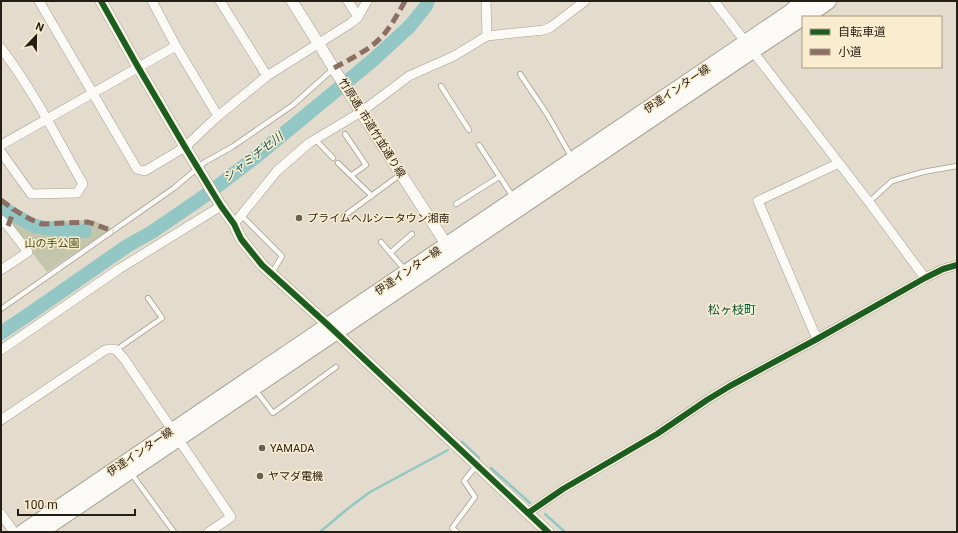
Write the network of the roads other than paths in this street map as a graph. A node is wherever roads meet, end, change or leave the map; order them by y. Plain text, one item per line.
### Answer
1 (39, 1) edge
2 (101, 1) edge
3 (152, 1) edge
4 (220, 1) edge
5 (292, 1) edge
6 (348, 1) edge
7 (367, 1) edge
8 (486, 1) edge
9 (585, 1) edge
10 (714, 1) edge
11 (813, 1) edge
12 (828, 1) edge
13 (800, 16) edge
14 (358, 17) junction
15 (487, 36) junction
16 (319, 44) junction
17 (176, 46) junction
18 (750, 46) junction
19 (1, 48) edge
20 (138, 67) junction
21 (336, 71) junction
22 (520, 74) dead end
23 (267, 76) junction
24 (441, 86) dead end
25 (92, 93) junction
26 (361, 112) junction
27 (218, 116) junction
28 (47, 119) junction
29 (469, 130) dead end
30 (345, 134) dead end
31 (315, 139) junction
32 (1, 145) edge
33 (479, 145) dead end
34 (186, 147) junction
35 (1, 152) edge
36 (333, 158) dead end
37 (573, 159) junction
38 (338, 163) dead end
39 (839, 163) junction
40 (957, 166) edge
41 (199, 170) junction
42 (401, 174) junction
43 (352, 175) junction
44 (499, 176) junction
45 (550, 181) junction
46 (372, 196) junction
47 (514, 199) junction
48 (868, 202) junction
49 (220, 203) junction
50 (456, 204) dead end
51 (344, 216) dead end
52 (237, 219) junction
53 (1, 220) edge
54 (412, 234) dead end
55 (381, 242) dead end
56 (449, 250) junction
57 (390, 253) junction
58 (957, 265) edge
59 (1, 270) edge
60 (407, 272) junction
61 (272, 274) junction
62 (925, 278) junction
63 (148, 298) dead end
64 (1, 309) edge
65 (332, 329) junction
66 (817, 339) junction
67 (1, 350) edge
68 (116, 350) junction
69 (336, 367) dead end
70 (252, 384) junction
71 (1, 420) edge
72 (175, 435) junction
73 (477, 465) junction
74 (130, 471) junction
75 (528, 512) junction
76 (1, 514) edge
77 (14, 532) edge
78 (22, 532) edge
79 (41, 532) edge
80 (174, 532) edge
81 (209, 532) edge
82 (457, 532) edge
83 (548, 532) edge

1 - 25 street
2 - 20 street
3 - 17 street
4 - 23 street
5 - 16 street, 竹原通, 市道竹並通り線
6 - 14 street
7 - 14 street
8 - 15 street
9 - 15 street
10 - 18 street
11 - 13 highway
12 - 13 highway
13 - 18 main road, 伊達インター線
14 - 16 street
15 - 26 street
16 - 21 street, 竹原通, 市道竹並通り線
16 - 23 street
17 - 20 street
17 - 27 street
18 - 37 main road, 伊達インター線
18 - 39 street
18 - 45 main road, 伊達インター線
19 - 28 street
20 - 25 street
20 - 34 street
21 - 26 street, 竹原通, 市道竹並通り線
21 - 41 lane
22 - 37 lane
23 - 27 street
24 - 29 lane
25 - 28 street
25 - 34 street
26 - 31 street
26 - 42 street, 竹原通, 市道竹並通り線
27 - 34 street
28 - 32 street
28 - 35 street
30 - 43 lane
31 - 36 lane
31 - 52 street
33 - 44 lane
34 - 41 street
37 - 45 main road, 伊達インター線
38 - 43 lane
39 - 48 street
39 - 66 street
40 - 48 lane
41 - 49 street
41 - 64 lane
42 - 46 lane
42 - 56 street, 竹原通, 市道竹並通り線
43 - 46 lane
44 - 47 lane
44 - 50 lane
45 - 47 main road, 伊達インター線
45 - 56 main road, 伊達インター線
46 - 51 lane
47 - 56 main road, 伊達インター線
48 - 62 street
49 - 52 street
49 - 67 street
52 - 61 street
52 - 61 lane
53 - 59 street
54 - 57 lane
55 - 57 lane
56 - 60 main road, 伊達インター線
56 - 65 main road, 伊達インター線
57 - 60 lane
58 - 62 street
60 - 65 main road, 伊達インター線
61 - 65 street
62 - 66 street
63 - 68 lane
65 - 70 main road, 伊達インター線
65 - 73 street
66 - 75 street
68 - 71 street
68 - 72 street
69 - 70 lane
70 - 72 main road, 伊達インター線
72 - 74 main road, 伊達インター線
72 - 78 main road, 伊達インター線
72 - 81 street
73 - 75 street
73 - 82 lane
74 - 79 main road, 伊達インター線
74 - 80 lane
75 - 83 street
76 - 77 street

